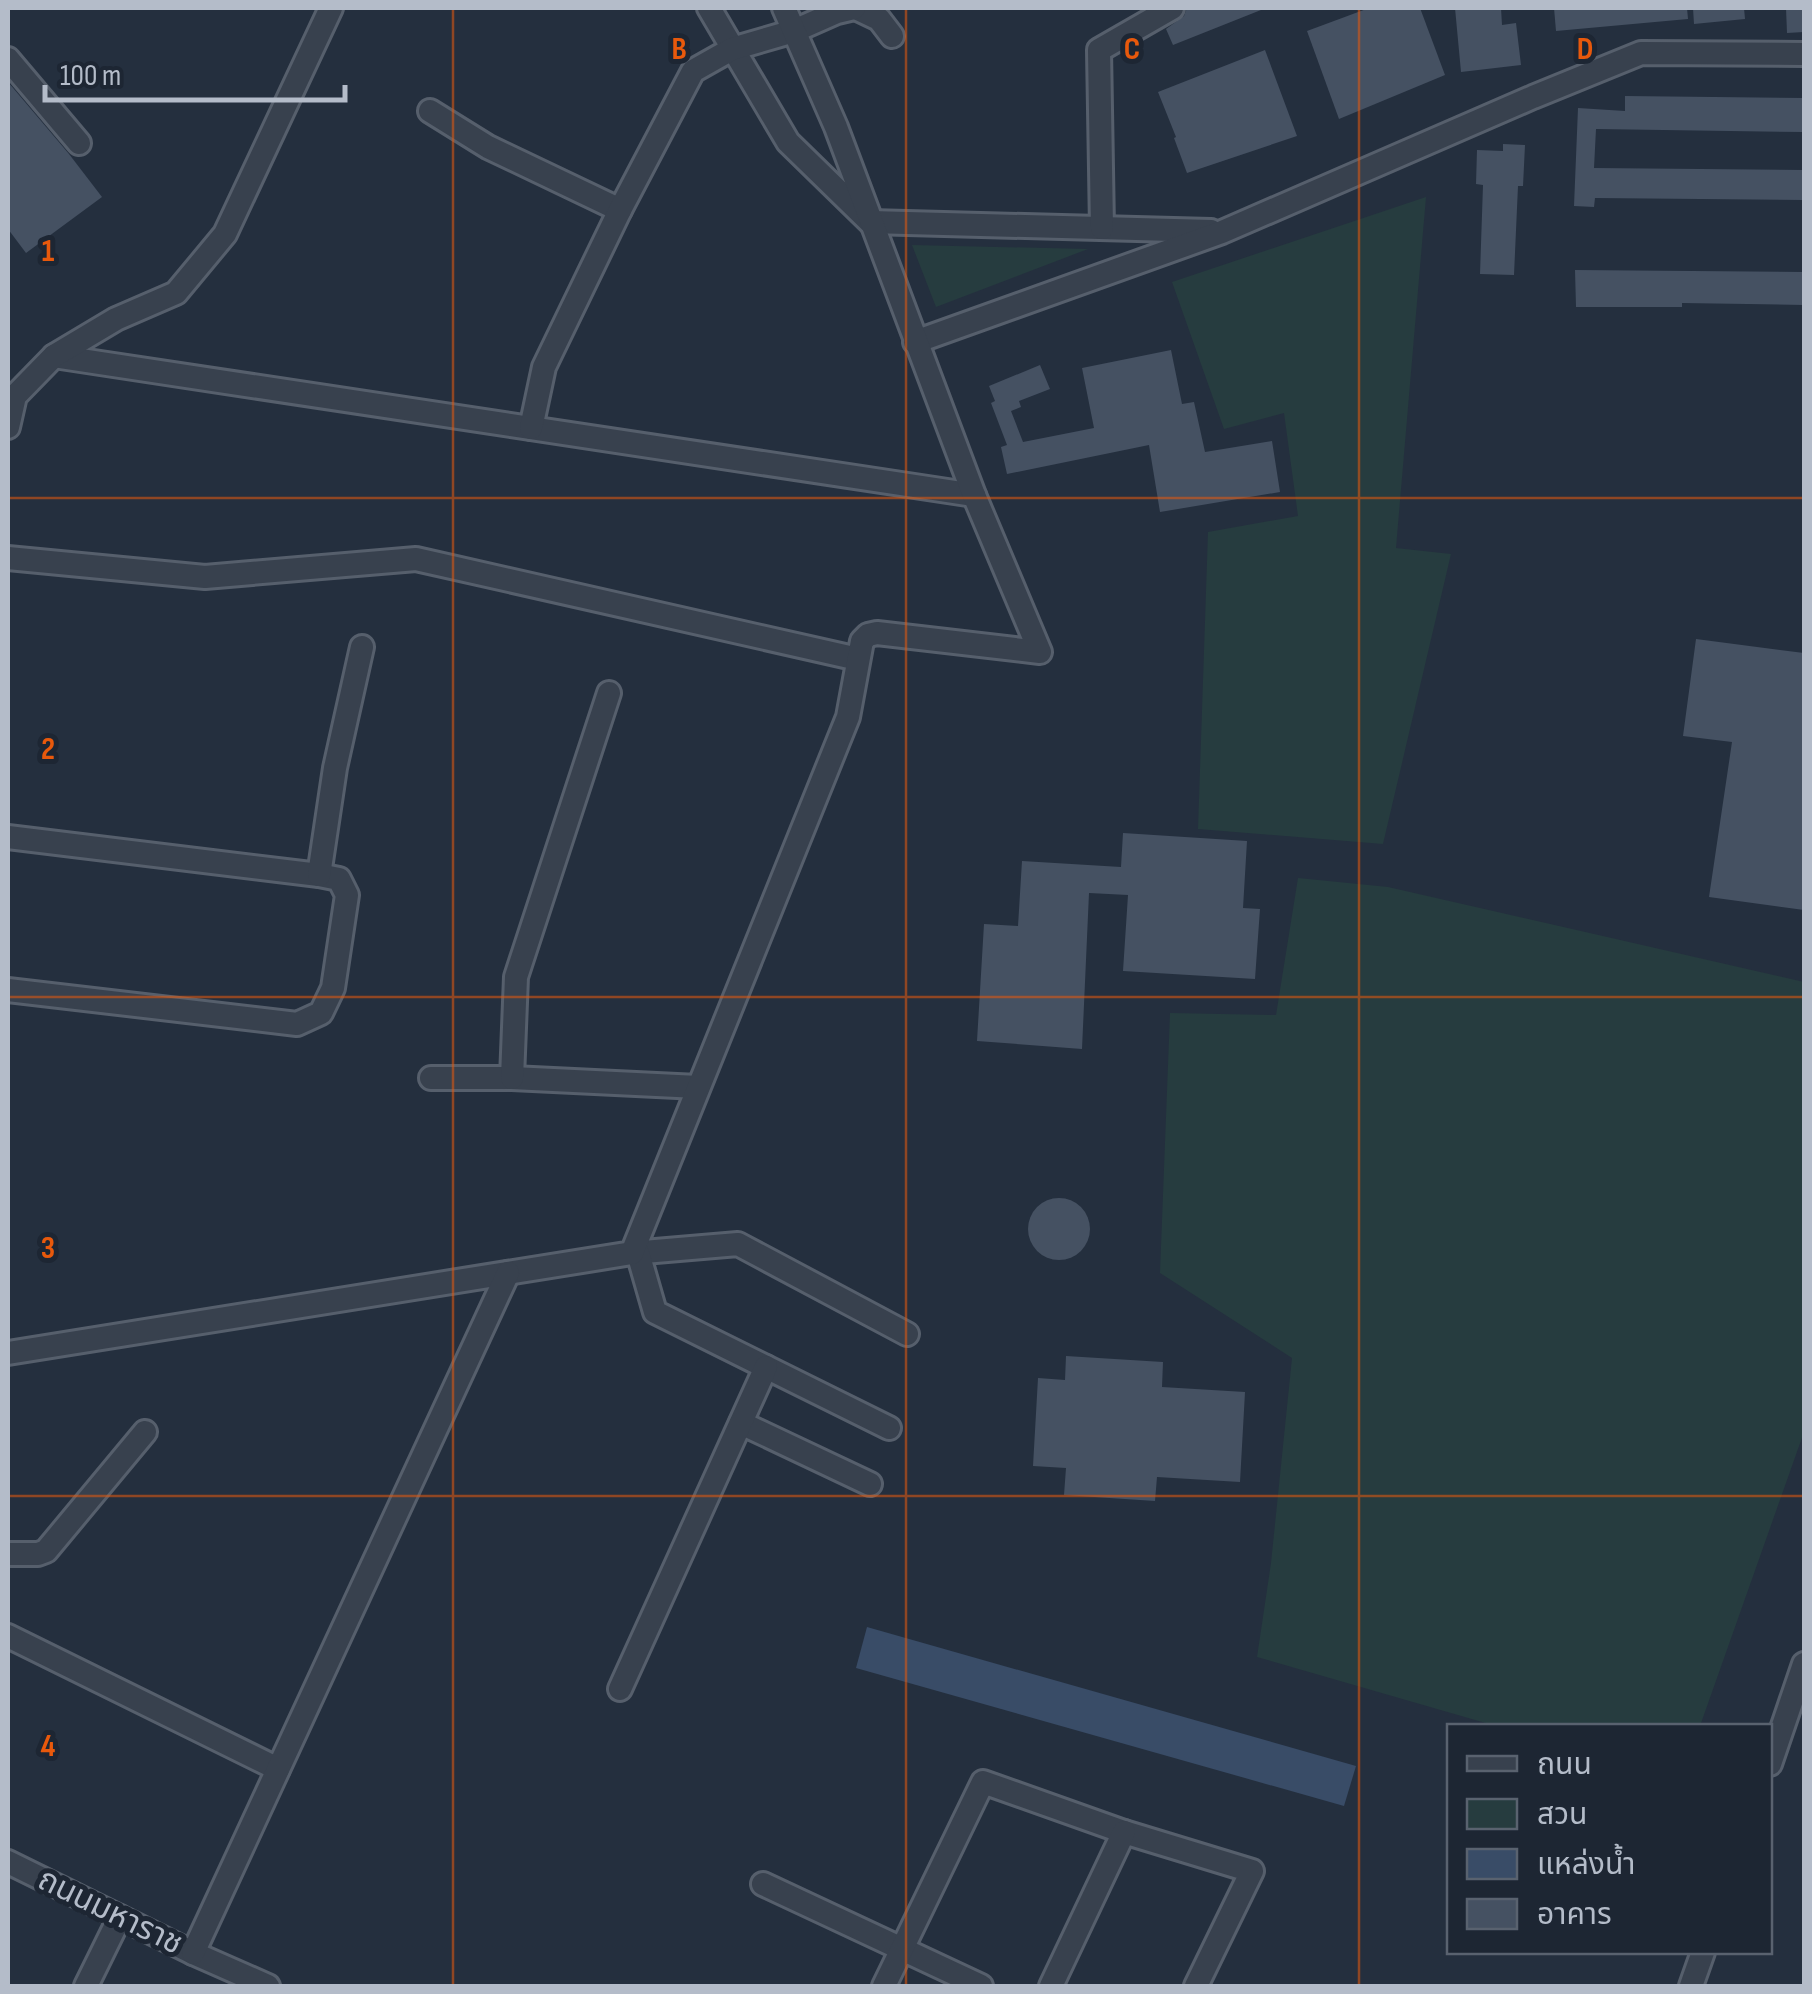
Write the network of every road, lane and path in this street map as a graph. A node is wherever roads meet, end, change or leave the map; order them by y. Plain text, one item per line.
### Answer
1 (331, 8) edge
2 (709, 8) edge
3 (784, 8) edge
4 (855, 8) edge
5 (1172, 8) edge
6 (794, 31) junction
7 (892, 36) dead end
8 (732, 49) junction
9 (1804, 54) edge
10 (8, 58) edge
11 (430, 112) dead end
12 (79, 143) dead end
13 (620, 210) junction
14 (870, 222) junction
15 (1102, 228) junction
16 (1222, 232) junction
17 (915, 342) junction
18 (54, 356) junction
19 (8, 428) edge
20 (531, 428) junction
21 (974, 495) junction
22 (8, 558) edge
23 (362, 646) dead end
24 (858, 658) junction
25 (609, 693) dead end
26 (8, 837) edge
27 (320, 875) junction
28 (8, 990) edge
29 (432, 1078) dead end
30 (512, 1078) junction
31 (698, 1087) junction
32 (635, 1253) junction
33 (508, 1273) junction
34 (907, 1334) dead end
35 (8, 1353) edge
36 (766, 1368) junction
37 (741, 1422) junction
38 (889, 1428) dead end
39 (146, 1432) dead end
40 (870, 1484) dead end
41 (8, 1554) edge
42 (8, 1636) edge
43 (1804, 1664) edge
44 (620, 1689) dead end
45 (1772, 1758) edge
46 (278, 1769) junction
47 (1124, 1832) junction
48 (8, 1862) edge
49 (763, 1884) dead end
50 (120, 1916) junction
51 (902, 1950) junction
52 (193, 1953) junction
53 (1702, 1954) edge
54 (232, 1979) edge
55 (86, 1986) edge
56 (268, 1986) edge
57 (884, 1986) edge
58 (981, 1986) edge
59 (1051, 1986) edge
60 (1196, 1986) edge
61 (1690, 1986) edge

1 - 18 street
2 - 8 street
3 - 6 street
4 - 6 street
4 - 7 street
5 - 15 street
6 - 8 street
6 - 14 street
8 - 13 street
8 - 14 street
9 - 16 street
10 - 12 street
11 - 13 street
13 - 20 street
14 - 15 street
14 - 17 street
15 - 16 street
16 - 17 street
17 - 21 street
18 - 19 street
18 - 20 street
20 - 21 street
21 - 24 street
22 - 24 street
23 - 27 street
24 - 31 street
25 - 30 street
26 - 27 street
27 - 28 street
29 - 30 street
30 - 31 street
31 - 32 street
32 - 33 street
32 - 34 street
32 - 36 street
33 - 35 street
33 - 46 street
36 - 37 street
36 - 38 street
37 - 40 street
37 - 44 street
39 - 41 street
42 - 46 street
43 - 45 street
46 - 52 street
47 - 51 street
47 - 59 street
47 - 60 street
48 - 50 street, ถนนมหาราช
49 - 51 street
50 - 52 street, ถนนมหาราช
50 - 55 street
51 - 57 street
51 - 58 street
52 - 54 street, ถนนมหาราช
53 - 61 street
54 - 56 street, ถนนมหาราช

